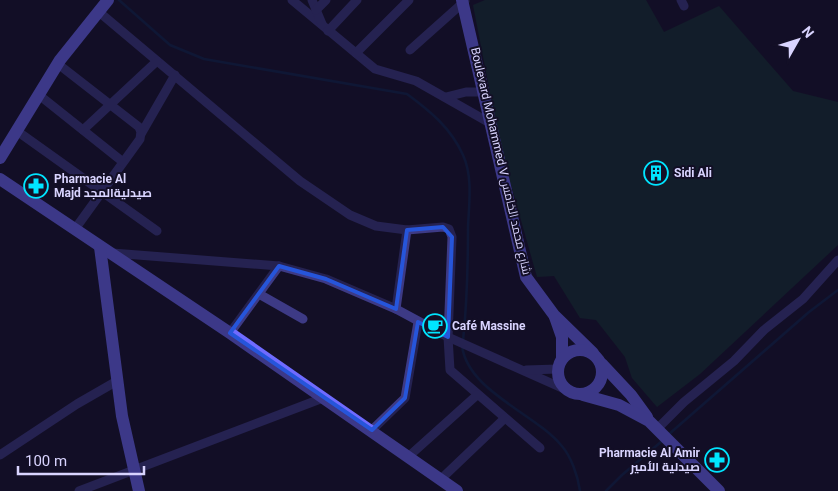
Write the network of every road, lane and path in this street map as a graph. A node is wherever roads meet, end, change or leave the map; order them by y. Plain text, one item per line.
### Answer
1 (292, 0) edge
2 (312, 0) edge
3 (326, 0) edge
4 (357, 0) edge
5 (409, 0) edge
6 (464, 1) edge
7 (104, 5) edge
8 (316, 10) junction
9 (325, 29) junction
10 (410, 50) dead end
11 (356, 54) junction
12 (156, 61) junction
13 (58, 64) junction
14 (175, 75) junction
15 (483, 92) junction
16 (39, 95) junction
17 (446, 97) junction
18 (110, 106) junction
19 (490, 123) junction
20 (83, 130) junction
21 (16, 131) junction
22 (141, 134) junction
23 (0, 158) edge
24 (123, 162) junction
25 (0, 180) edge
26 (102, 193) junction
27 (75, 230) junction
28 (407, 230) junction
29 (157, 231) dead end
30 (104, 250) junction
31 (838, 260) edge
32 (279, 266) junction
33 (259, 294) junction
34 (396, 309) junction
35 (554, 315) junction
36 (302, 319) dead end
37 (418, 322) junction
38 (230, 333) junction
39 (450, 338) junction
40 (593, 353) junction
41 (560, 364) junction
42 (602, 364) junction
43 (518, 369) junction
44 (117, 381) junction
45 (577, 393) junction
46 (477, 395) junction
47 (323, 398) junction
48 (505, 418) junction
49 (657, 428) junction
50 (372, 430) junction
51 (540, 448) dead end
52 (0, 454) edge
53 (408, 457) junction
54 (135, 472) junction
55 (441, 478) junction
56 (454, 490) edge
57 (79, 491) edge
58 (139, 491) edge
59 (719, 491) edge

1 - 9 street
2 - 8 street
3 - 8 street
4 - 9 street
5 - 11 street
6 - 10 street
6 - 15 street, Boulevard Mohammed V شارع محمد الخامس
7 - 12 street
7 - 13 street
8 - 9 street
9 - 11 street
11 - 17 street
12 - 14 street
12 - 18 street
13 - 16 street
13 - 18 street
14 - 22 street
14 - 28 street
15 - 17 street
15 - 19 street, Boulevard Mohammed V شارع محمد الخامس
16 - 20 street
16 - 21 street
17 - 19 street
18 - 20 street
18 - 22 street
19 - 35 street, Boulevard Mohammed V شارع محمد الخامس
20 - 24 street
21 - 23 street
21 - 26 street
22 - 24 street
24 - 26 street
25 - 27 street
26 - 27 street
26 - 29 street
27 - 30 street
28 - 34 street
28 - 39 street
30 - 32 street
30 - 38 street
30 - 44 street
31 - 49 street
32 - 33 street
32 - 34 street
33 - 36 street
33 - 38 street
34 - 37 street
35 - 40 street, Boulevard Mohammed V شارع محمد الخامس
35 - 41 street, Boulevard Mohammed V شارع محمد الخامس
37 - 39 street
37 - 50 street
38 - 47 street
39 - 43 street
39 - 46 street
40 - 41 street
40 - 42 street
41 - 43 street
41 - 45 street
42 - 45 street
42 - 49 street
43 - 45 street
44 - 52 street
44 - 54 street
45 - 49 street
46 - 48 street
46 - 53 street
47 - 50 street
47 - 54 street
48 - 51 street
48 - 55 street
49 - 59 street
50 - 53 street
53 - 55 street
54 - 57 street
54 - 58 street
55 - 56 street

